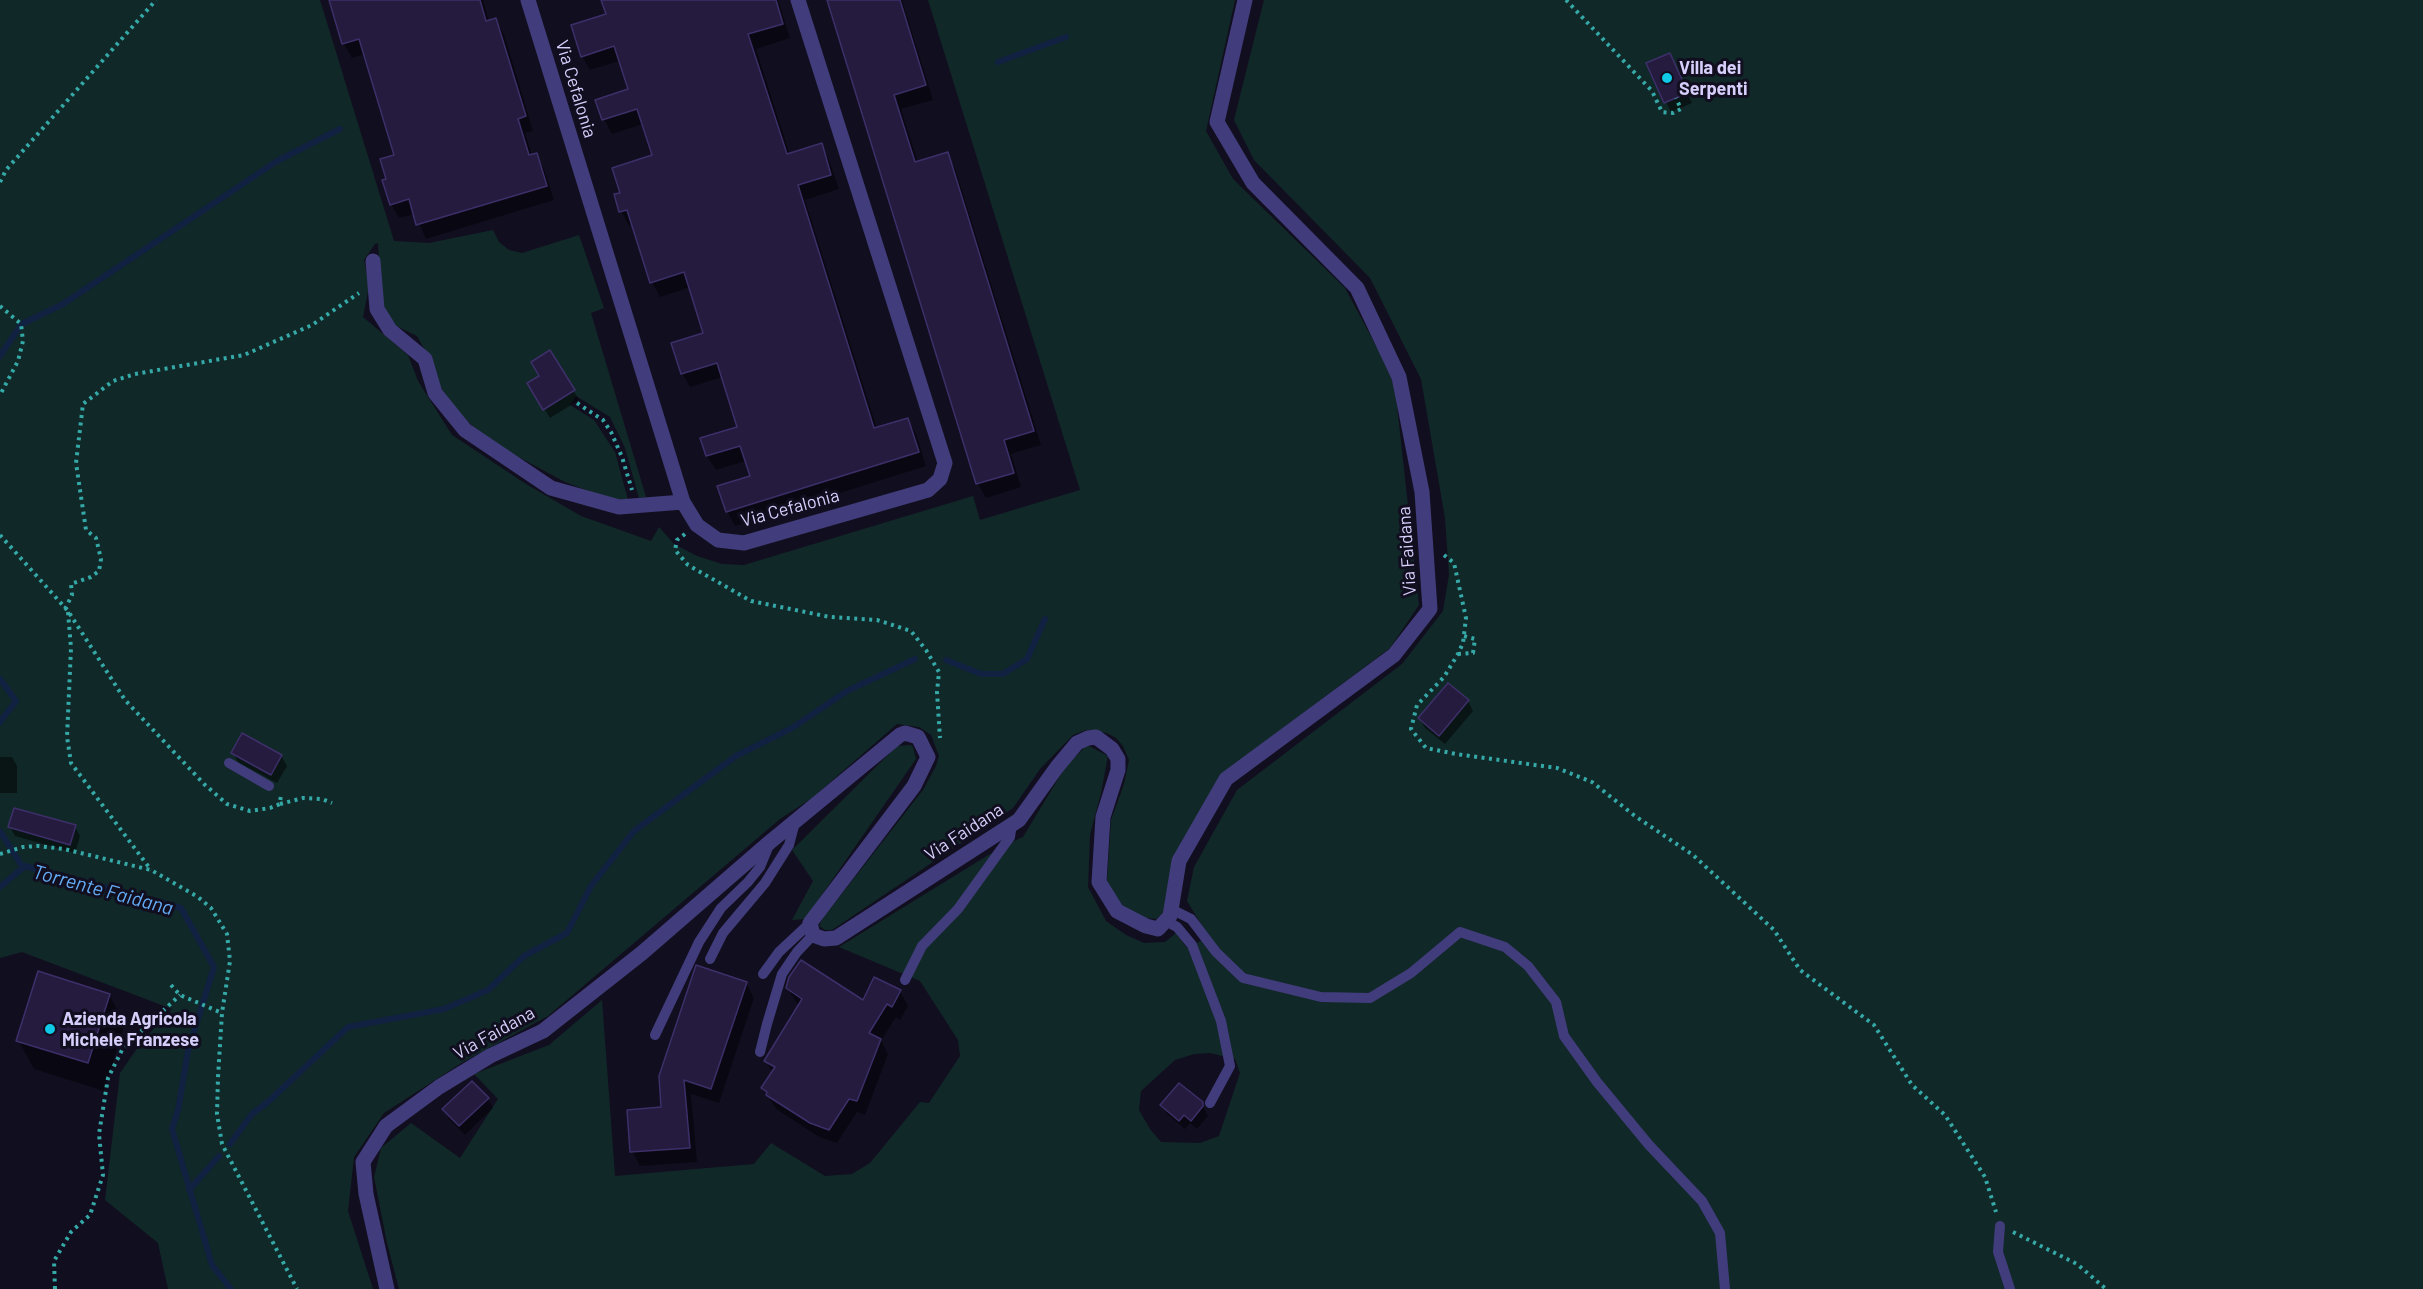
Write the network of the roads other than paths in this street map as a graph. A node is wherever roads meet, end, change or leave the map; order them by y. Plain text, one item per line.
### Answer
1 (528, 0) edge
2 (798, 0) edge
3 (1245, 0) edge
4 (374, 266) road end
5 (683, 502) junction
6 (229, 763) dead end
7 (269, 786) road end
8 (796, 821) junction
9 (1012, 824) junction
10 (770, 842) junction
11 (1169, 915) junction
12 (811, 929) junction
13 (710, 959) dead end
14 (763, 974) dead end
15 (905, 980) dead end
16 (655, 1035) dead end
17 (760, 1052) dead end
18 (1210, 1103) dead end
19 (2000, 1226) road end
20 (387, 1289) edge
21 (1725, 1289) edge
22 (2010, 1289) edge

1 - 5 street, Via Cefalonia
2 - 5 street, Via Cefalonia
3 - 11 street, Via Faidana
4 - 5 street
6 - 7 lane
8 - 10 street, Via Faidana
8 - 12 street, Via Faidana
8 - 13 lane
9 - 11 street, Via Faidana
9 - 12 street, Via Faidana
9 - 15 lane
10 - 16 lane
10 - 20 street, Via Faidana
11 - 18 lane
11 - 21 lane
12 - 14 lane
12 - 17 lane
19 - 22 lane

